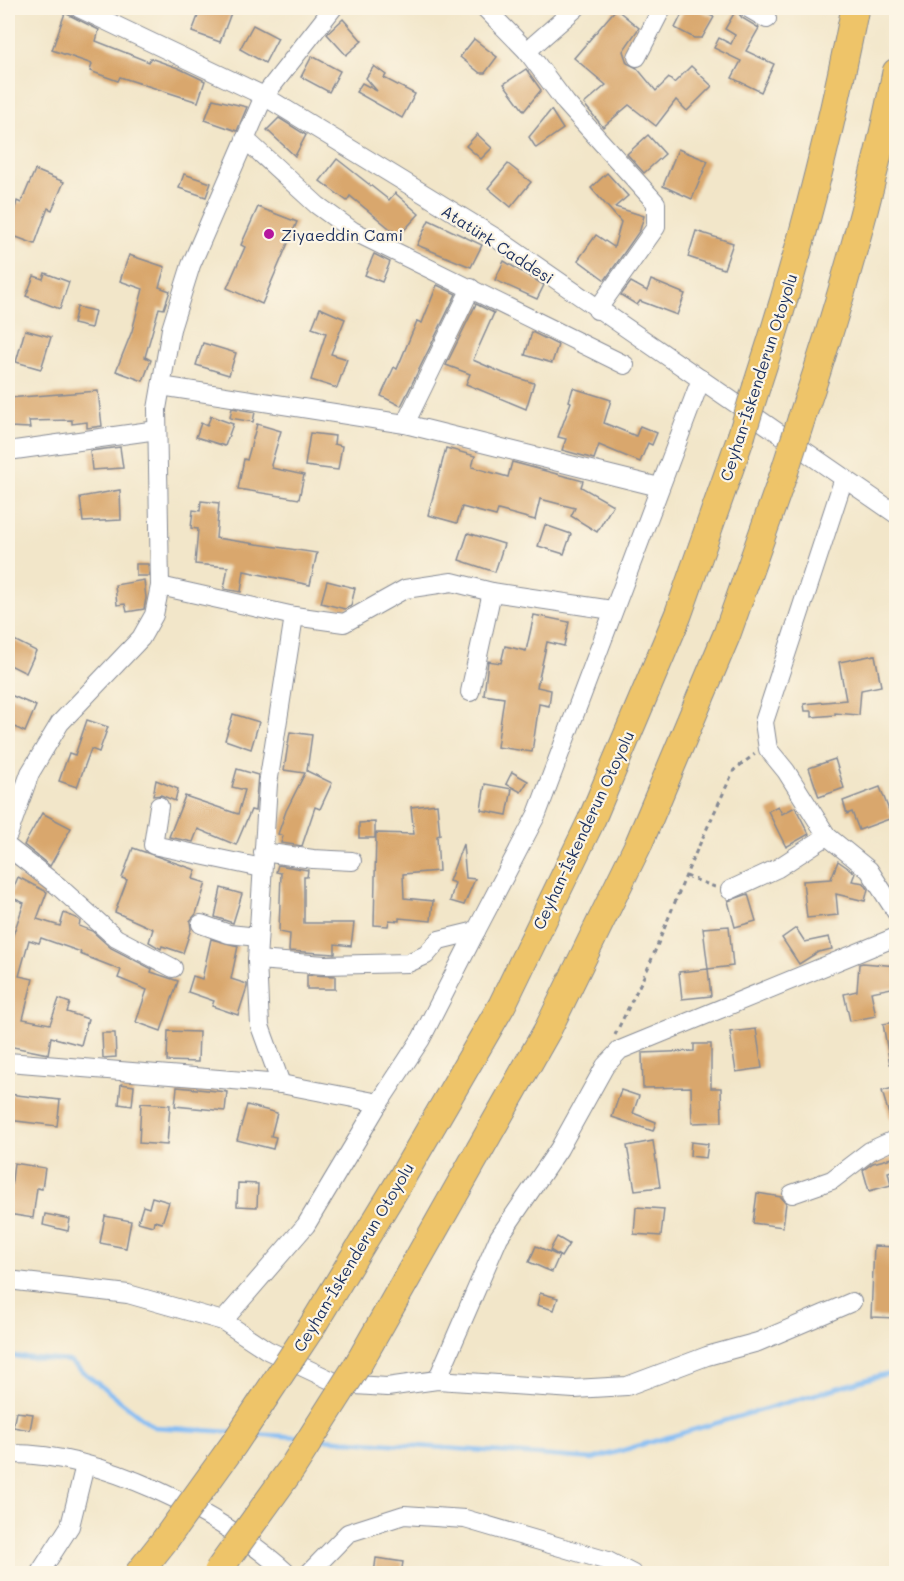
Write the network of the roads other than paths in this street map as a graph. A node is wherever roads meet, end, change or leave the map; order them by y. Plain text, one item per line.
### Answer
1 (80, 8) edge
2 (486, 8) edge
3 (576, 8) edge
4 (662, 8) edge
5 (748, 8) edge
6 (855, 8) edge
7 (323, 11) edge
8 (767, 19) dead end
9 (528, 51) junction
10 (637, 57) dead end
11 (897, 72) edge
12 (264, 96) junction
13 (245, 139) junction
14 (471, 288) junction
15 (597, 310) junction
16 (625, 365) dead end
17 (700, 379) junction
18 (161, 386) junction
19 (405, 424) junction
20 (157, 430) junction
21 (8, 451) edge
22 (844, 478) junction
23 (659, 487) junction
24 (897, 514) edge
25 (160, 586) junction
26 (492, 592) junction
27 (612, 610) junction
28 (294, 616) junction
29 (471, 692) dead end
30 (159, 807) dead end
31 (8, 836) edge
32 (827, 836) junction
33 (8, 847) edge
34 (263, 860) junction
35 (352, 861) dead end
36 (730, 890) road end
37 (897, 912) edge
38 (201, 924) dead end
39 (476, 931) junction
40 (258, 937) junction
41 (897, 937) edge
42 (256, 960) junction
43 (172, 968) dead end
44 (8, 1062) edge
45 (281, 1084) junction
46 (379, 1102) junction
47 (896, 1141) edge
48 (792, 1194) dead end
49 (8, 1280) edge
50 (852, 1302) dead end
51 (223, 1321) junction
52 (437, 1380) junction
53 (8, 1454) edge
54 (85, 1465) junction
55 (217, 1572) edge
56 (39, 1574) edge
57 (138, 1574) edge
58 (288, 1574) edge
59 (308, 1574) edge
60 (633, 1574) edge

1 - 12 street, Atatürk Caddesi
2 - 9 street
3 - 9 street
4 - 10 street
5 - 8 street
6 - 57 highway, Ceyhan-İskenderun Otoyolu, bridge
7 - 12 street
9 - 15 street
11 - 55 highway, bridge
12 - 13 street
12 - 15 street, Atatürk Caddesi
13 - 14 street
13 - 18 street
14 - 16 street
14 - 19 street
15 - 17 street, Atatürk Caddesi
17 - 22 street, Atatürk Caddesi
17 - 23 street
18 - 19 street
18 - 20 street
19 - 23 street
20 - 21 street
20 - 25 street
22 - 24 street, Atatürk Caddesi
22 - 32 street
23 - 27 street
25 - 28 street
25 - 31 street
26 - 27 street
26 - 28 street
26 - 29 street
27 - 39 street
28 - 34 street
30 - 34 street
32 - 36 street
32 - 37 street
33 - 43 street
34 - 35 street
34 - 40 street
38 - 40 street
39 - 42 street
39 - 46 street
40 - 42 street
41 - 52 street
42 - 45 street
44 - 45 street
45 - 46 street
46 - 51 street
47 - 48 street
49 - 51 street
50 - 52 street
51 - 52 street
53 - 54 street
54 - 56 street
54 - 58 street
59 - 60 street

